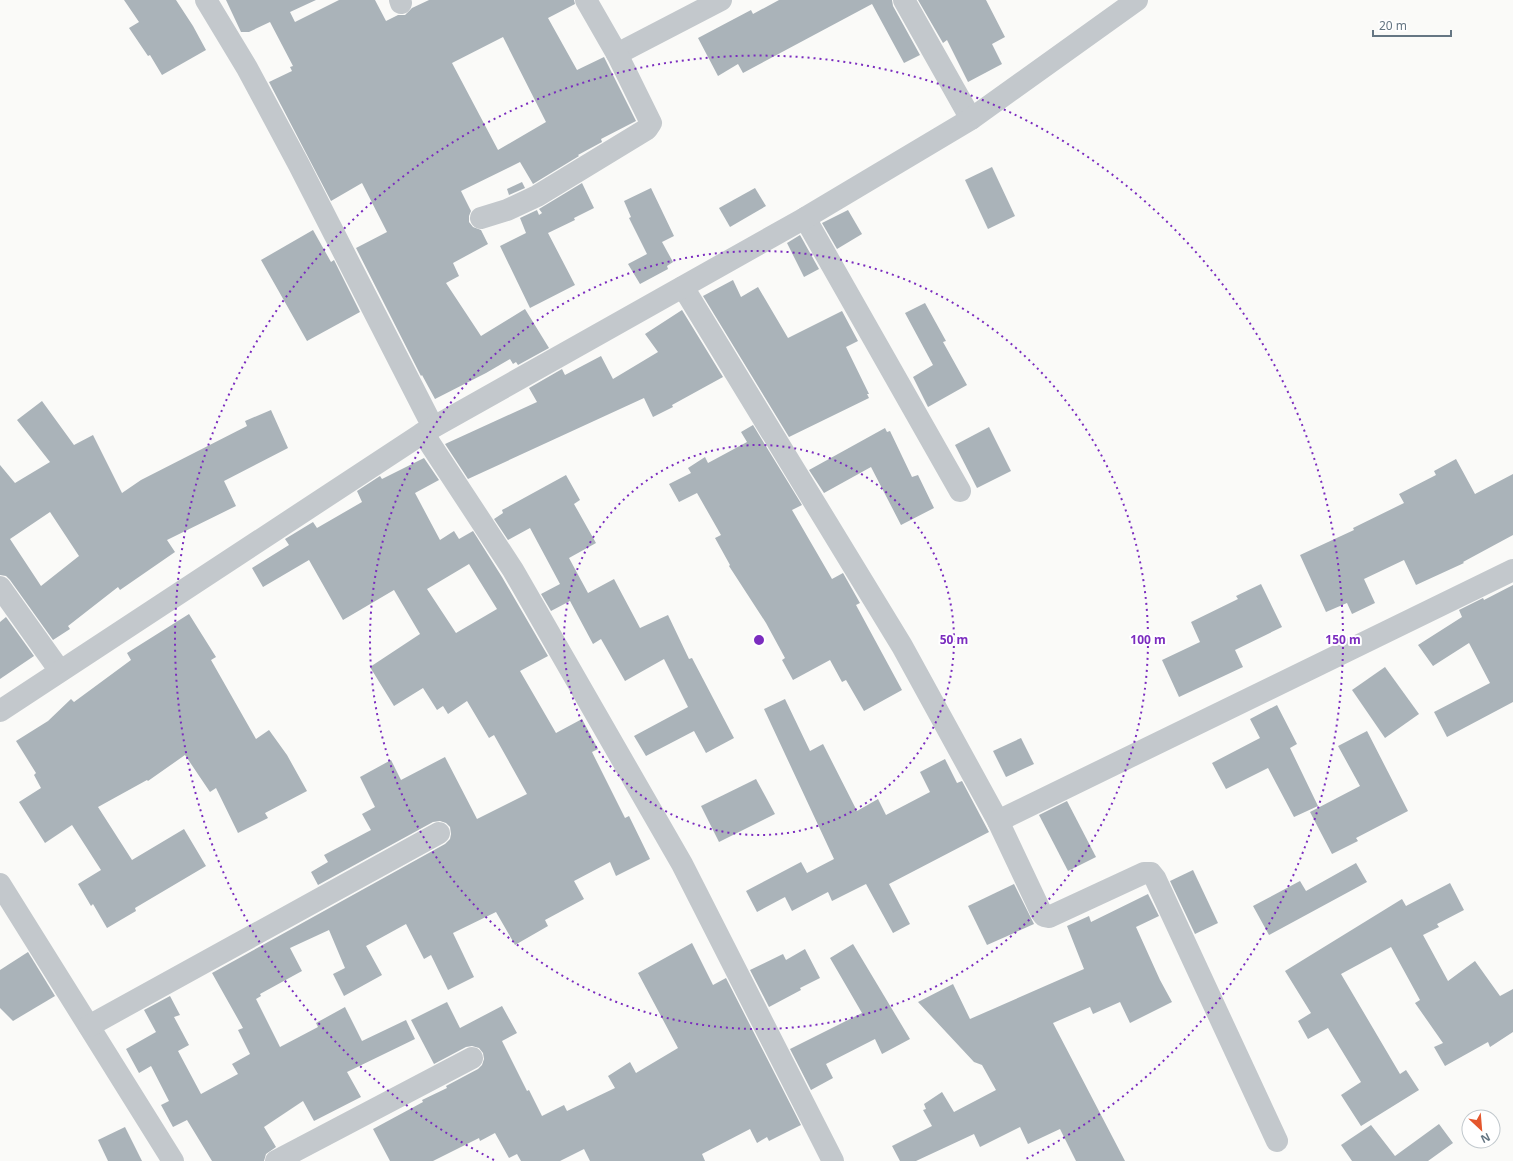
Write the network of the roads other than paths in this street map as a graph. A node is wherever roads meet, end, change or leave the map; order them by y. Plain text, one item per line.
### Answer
1 (206, 0) edge
2 (586, 0) edge
3 (721, 0) edge
4 (904, 0) edge
5 (1137, 0) edge
6 (1115, 7) edge
7 (617, 54) junction
8 (972, 120) junction
9 (481, 218) dead end
10 (805, 218) junction
11 (683, 287) junction
12 (428, 430) junction
13 (960, 491) dead end
14 (1513, 570) edge
15 (0, 587) edge
16 (60, 671) junction
17 (0, 711) edge
18 (998, 821) junction
19 (439, 833) dead end
20 (0, 884) edge
21 (89, 1026) junction
22 (472, 1058) dead end
23 (1277, 1141) dead end
24 (173, 1161) edge
25 (276, 1161) edge
26 (833, 1161) edge

1 - 12 street
2 - 7 street
3 - 7 street
4 - 8 street
5 - 6 street
6 - 8 street
7 - 9 street
8 - 10 street
10 - 11 street
10 - 13 street
11 - 12 street
11 - 18 street
12 - 16 street
12 - 26 street
14 - 18 street
15 - 16 street
16 - 17 street
18 - 23 street
19 - 21 street
20 - 21 street
21 - 24 street
22 - 25 street

